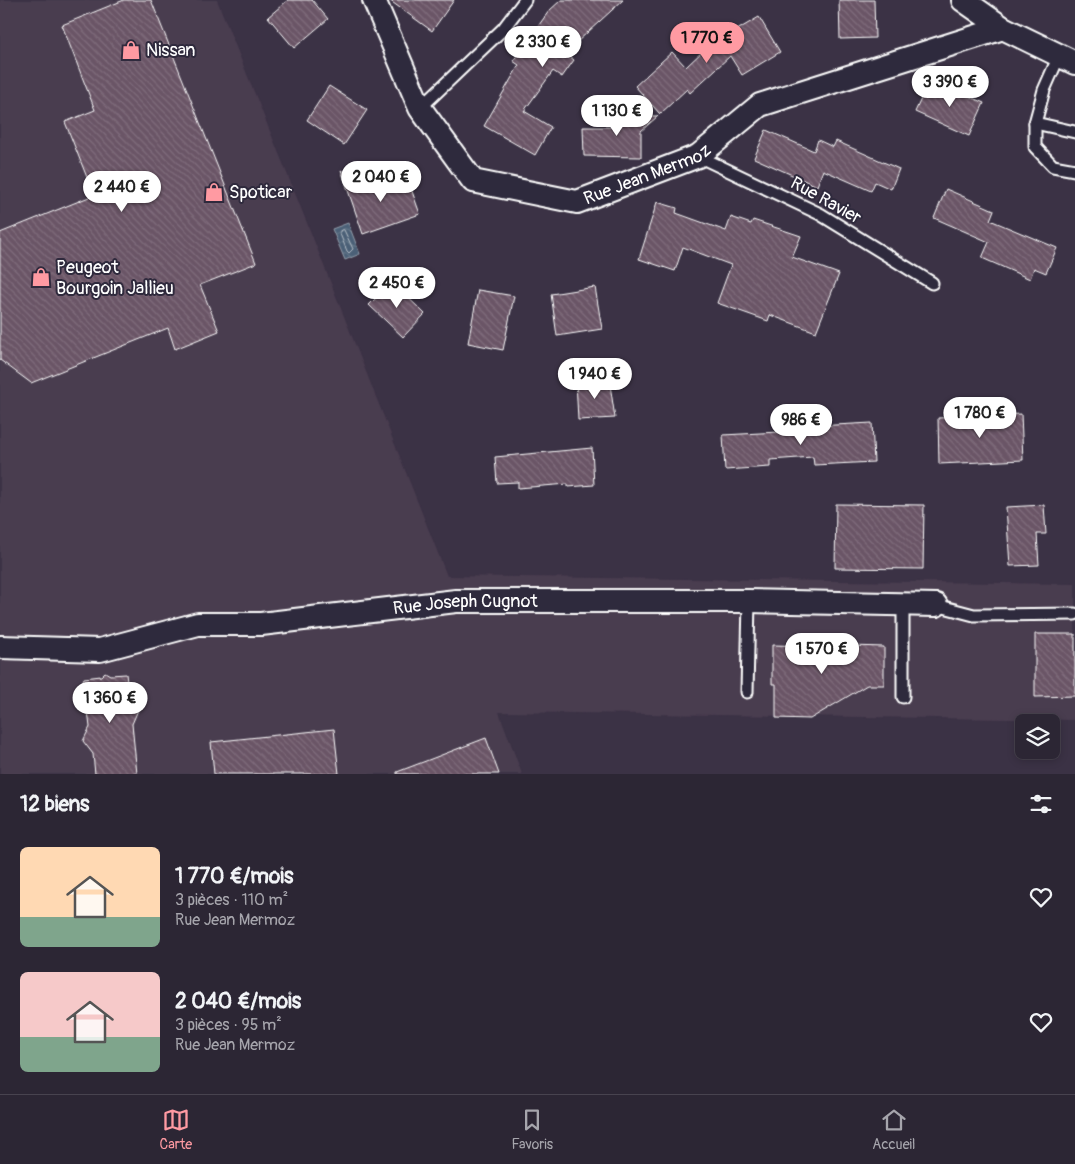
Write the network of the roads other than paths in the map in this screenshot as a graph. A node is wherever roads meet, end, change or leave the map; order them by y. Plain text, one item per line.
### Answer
1 (374, 0) edge
2 (525, 0) edge
3 (963, 0) edge
4 (1003, 28) junction
5 (1067, 60) edge
6 (420, 108) junction
7 (1035, 123) junction
8 (1075, 132) edge
9 (698, 156) junction
10 (1075, 170) edge
11 (932, 283) dead end
12 (749, 601) junction
13 (903, 604) junction
14 (936, 605) joint
15 (1075, 614) edge
16 (0, 647) edge
17 (747, 692) dead end
18 (903, 697) dead end

1 - 6 street, Rue Jean Mermoz
2 - 6 lane
3 - 4 street
4 - 5 street
4 - 9 street, Rue Jean Mermoz
5 - 7 lane
6 - 9 street, Rue Jean Mermoz
7 - 8 lane
7 - 10 lane
9 - 11 lane, Rue Ravier
12 - 13 street, Rue Joseph Cugnot
12 - 16 street, Rue Joseph Cugnot
12 - 17 lane
13 - 14 street, Rue Joseph Cugnot
13 - 18 lane
14 - 15 lane

